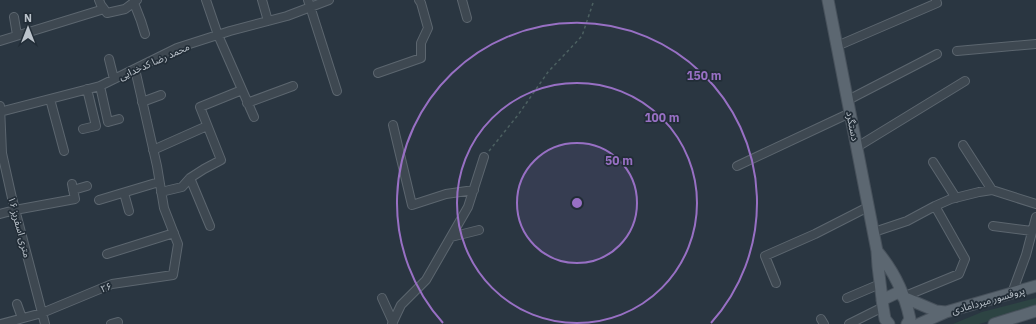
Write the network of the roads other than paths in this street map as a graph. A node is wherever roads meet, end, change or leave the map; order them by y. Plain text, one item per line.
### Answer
1 (99, 0) edge
2 (206, 0) edge
3 (262, 0) edge
4 (329, 0) edge
5 (419, 0) edge
6 (462, 0) edge
7 (828, 0) edge
8 (936, 0) edge
9 (135, 1) edge
10 (309, 4) edge
11 (104, 9) junction
12 (14, 17) dead end
13 (468, 18) dead end
14 (268, 21) junction
15 (145, 34) dead end
16 (17, 35) junction
17 (218, 35) junction
18 (0, 41) edge
19 (1036, 44) edge
20 (837, 46) junction
21 (957, 51) dead end
22 (937, 54) dead end
23 (109, 59) dead end
24 (135, 69) junction
25 (378, 73) dead end
26 (114, 79) junction
27 (965, 81) dead end
28 (100, 86) junction
29 (293, 86) dead end
30 (87, 89) junction
31 (242, 90) junction
32 (337, 91) dead end
33 (161, 95) dead end
34 (50, 99) junction
35 (848, 100) junction
36 (142, 102) junction
37 (248, 103) junction
38 (0, 110) edge
39 (850, 113) junction
40 (254, 117) dead end
41 (119, 119) dead end
42 (394, 125) dead end
43 (207, 126) junction
44 (83, 129) dead end
45 (963, 145) dead end
46 (857, 146) junction
47 (153, 150) junction
48 (64, 151) dead end
49 (484, 157) road end
50 (933, 162) dead end
51 (2, 163) edge
52 (737, 166) dead end
53 (190, 178) junction
54 (160, 182) junction
55 (87, 186) dead end
56 (474, 190) junction
57 (992, 190) junction
58 (124, 192) junction
59 (161, 192) junction
60 (956, 198) junction
61 (99, 200) dead end
62 (1036, 204) edge
63 (934, 206) junction
64 (868, 207) junction
65 (15, 210) junction
66 (129, 212) dead end
67 (0, 214) edge
68 (1036, 217) edge
69 (210, 226) dead end
70 (993, 226) dead end
71 (479, 230) dead end
72 (1032, 231) junction
73 (874, 232) junction
74 (174, 233) junction
75 (451, 237) junction
76 (877, 251) junction
77 (108, 254) dead end
78 (776, 283) dead end
79 (880, 284) junction
80 (1036, 286) edge
81 (1012, 293) junction
82 (902, 294) junction
83 (382, 298) dead end
84 (847, 298) dead end
85 (882, 303) junction
86 (17, 304) dead end
87 (1036, 311) edge
88 (946, 312) junction
89 (42, 313) junction
90 (22, 318) junction
91 (886, 322) edge
92 (393, 323) edge
93 (1, 324) edge
94 (45, 324) edge
95 (849, 324) edge
96 (907, 324) edge
97 (919, 324) edge
98 (994, 324) edge

1 - 11 street
2 - 17 street
3 - 14 street
4 - 10 street, محمد رضا کدخدایی
5 - 25 street
6 - 13 street
7 - 20 main road, دستگرد
8 - 20 street
9 - 11 street
9 - 15 street
10 - 14 street, محمد رضا کدخدایی
10 - 32 street
11 - 16 street
12 - 16 street
14 - 17 street, محمد رضا کدخدایی
16 - 18 street
17 - 24 street, محمد رضا کدخدایی
17 - 31 street
19 - 21 street
20 - 35 main road, دستگرد
22 - 35 street
23 - 26 street
24 - 26 street, محمد رضا کدخدایی
24 - 36 street
26 - 28 street, محمد رضا کدخدایی
27 - 46 street
28 - 30 street, محمد رضا کدخدایی
28 - 41 street
29 - 37 street
30 - 34 street, محمد رضا کدخدایی
30 - 44 street
31 - 37 street
31 - 43 street
33 - 36 street
34 - 38 street, محمد رضا کدخدایی
34 - 48 street
35 - 39 main road, دستگرد
36 - 47 street
37 - 40 street
38 - 51 street, ۱۶ متری اسفریز
39 - 46 main road, دستگرد
39 - 52 street
42 - 56 street
43 - 47 street
43 - 53 street
45 - 57 street
46 - 64 main road, دستگرد
47 - 54 street
49 - 56 street
50 - 60 street
51 - 65 street, ۱۶ متری اسفریز
53 - 59 street
53 - 69 street
54 - 58 street
54 - 59 street
55 - 65 street
56 - 75 street
57 - 60 street
57 - 62 street
58 - 61 street
58 - 66 street
59 - 74 street
60 - 63 street
63 - 73 street
63 - 82 street
64 - 73 main road, دستگرد
64 - 78 street
65 - 67 street
65 - 89 street, ۱۶ متری اسفریز
68 - 72 street
70 - 72 street
71 - 75 street
72 - 81 street
73 - 76 main road, دستگرد
74 - 77 street
74 - 89 street, ۲۶
75 - 92 street
76 - 79 main road, دستگرد
76 - 82 main road, دستگرد
79 - 84 street
79 - 85 main road, دستگرد
80 - 81 main road, پروفسور میردامادی
81 - 88 main road, پروفسور میردامادی
82 - 85 main road
82 - 88 main road
82 - 96 main road, دستگرد
83 - 92 street
85 - 91 main road, دستگرد
85 - 95 street
86 - 90 street
87 - 98 main road
88 - 97 main road, پروفسور میردامادی
89 - 90 street, ۲۶
89 - 94 street, ۱۶ متری اسفریز
90 - 93 street, ۲۶

